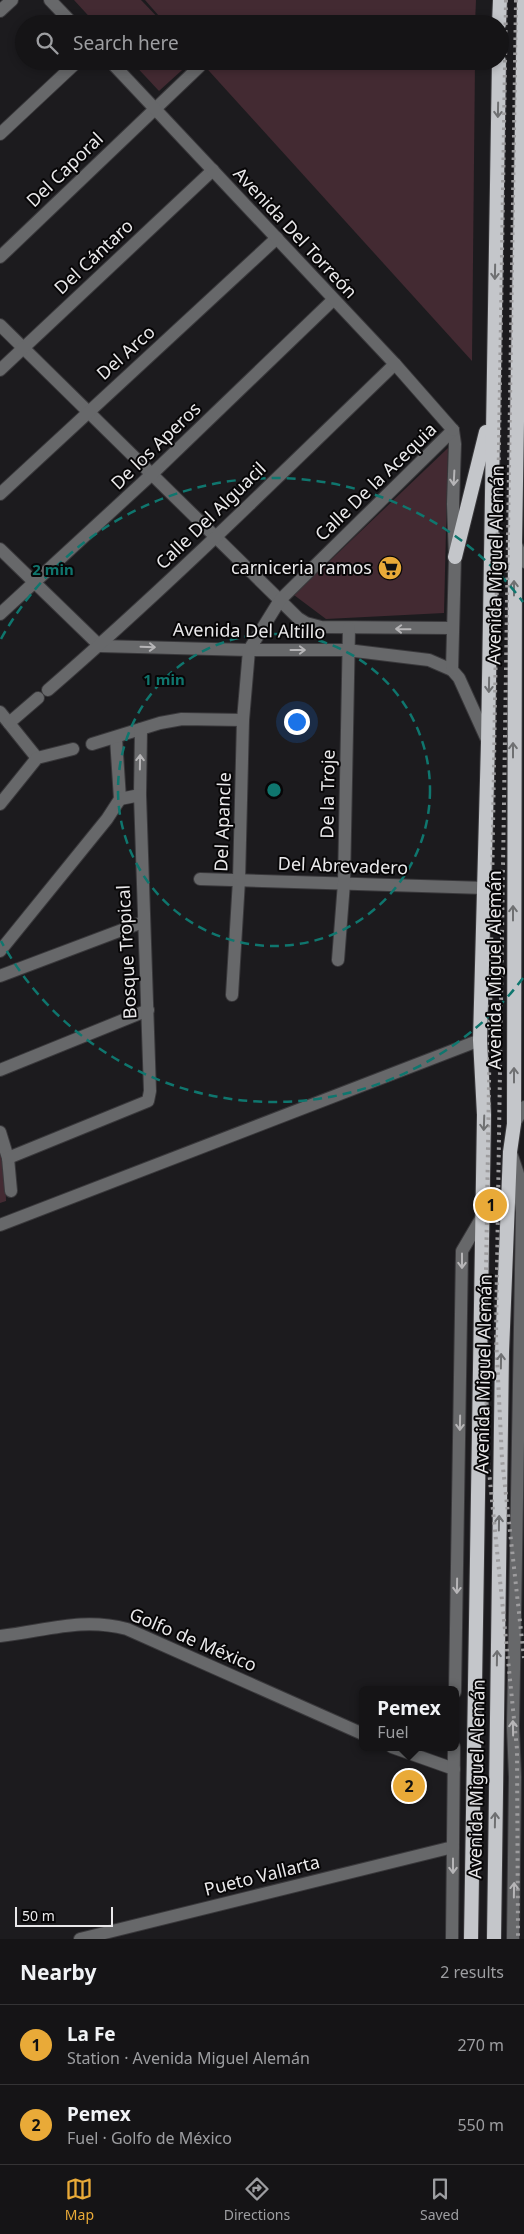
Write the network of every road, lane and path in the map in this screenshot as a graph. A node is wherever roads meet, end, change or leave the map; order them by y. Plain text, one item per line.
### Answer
1 (12, 0) edge
2 (50, 0) edge
3 (500, 0) edge
4 (524, 0) edge
5 (0, 11) edge
6 (64, 15) edge
7 (499, 15) edge
8 (523, 55) edge
9 (68, 70) edge
10 (119, 70) edge
11 (196, 70) edge
12 (499, 70) edge
13 (155, 108) junction
14 (0, 134) edge
15 (213, 170) junction
16 (278, 238) junction
17 (0, 257) edge
18 (333, 300) junction
19 (0, 325) edge
20 (23, 348) junction
21 (395, 364) junction
22 (0, 370) edge
23 (492, 410) junction
24 (87, 412) junction
25 (453, 430) junction
26 (152, 474) junction
27 (0, 494) edge
28 (216, 536) junction
29 (515, 542) junction
30 (0, 549) edge
31 (455, 557) junction
32 (524, 562) edge
33 (35, 582) junction
34 (280, 600) junction
35 (0, 614) edge
36 (349, 628) junction
37 (452, 628) junction
38 (100, 646) junction
39 (249, 650) junction
40 (347, 650) junction
41 (452, 670) junction
42 (48, 690) dead end
43 (38, 698) dead end
44 (0, 712) edge
45 (243, 720) junction
46 (9, 723) junction
47 (141, 728) junction
48 (116, 738) junction
49 (488, 743) junction
50 (92, 744) dead end
51 (72, 749) dead end
52 (37, 758) junction
53 (140, 795) junction
54 (120, 799) junction
55 (0, 804) edge
56 (524, 808) edge
57 (513, 824) junction
58 (200, 879) dead end
59 (239, 880) junction
60 (344, 884) junction
61 (485, 888) junction
62 (143, 922) junction
63 (0, 951) edge
64 (338, 960) dead end
65 (0, 976) edge
66 (232, 995) dead end
67 (148, 1010) junction
68 (480, 1040) junction
69 (0, 1070) edge
70 (524, 1107) edge
71 (514, 1124) junction
72 (0, 1132) edge
73 (510, 1152) junction
74 (8, 1158) junction
75 (11, 1191) dead end
76 (482, 1217) junction
77 (0, 1226) edge
78 (522, 1407) edge
79 (516, 1617) junction
80 (0, 1636) edge
81 (524, 1636) edge
82 (455, 1686) edge
83 (359, 1732) edge
84 (403, 1751) edge
85 (454, 1751) edge
86 (454, 1769) junction
87 (453, 1847) junction
88 (517, 1935) edge
89 (80, 1939) edge
90 (452, 1939) edge
91 (471, 1939) edge
92 (494, 1939) edge

1 - 5 street
2 - 6 street
3 - 7 highway
4 - 8 highway, Avenida Miguel Alemán
8 - 29 highway, Avenida Miguel Alemán
9 - 14 street
10 - 13 street, Avenida Del Torreón
11 - 13 street, Del Caporal
12 -> 23 highway, Avenida Miguel Alemán
13 - 15 street, Avenida Del Torreón
13 - 17 street, Del Caporal
15 - 16 street, Avenida Del Torreón
15 - 20 street, Del Cántaro
16 - 18 street, Avenida Del Torreón
16 - 24 street, Del Arco
18 - 21 street, Avenida Del Torreón
18 - 26 street, De los Aperos
19 - 20 street
20 - 22 street, Del Cántaro
20 - 24 street
21 - 25 street, Avenida Del Torreón
21 - 28 street, Calle Del Alguacil
23 - 31 highway
23 -> 49 highway, Avenida Miguel Alemán
24 - 26 street
24 - 27 street, Del Arco
25 -> 31 street
25 - 34 street, Calle De la Acequia
26 - 28 street
26 - 33 street, De los Aperos
28 - 34 street
28 - 38 street, Calle Del Alguacil
29 - 32 street
57 -> 29 highway, Avenida Miguel Alemán
30 - 33 street
31 - 37 street
33 - 35 street, De los Aperos
33 - 38 street
34 - 36 street
34 - 39 street, Calle De la Acequia
37 -> 36 street
36 - 40 street, De la Troje
37 - 41 street
38 -> 39 street, Avenida Del Altillo
38 - 42 street, Calle Del Alguacil
39 -> 40 street, Avenida Del Altillo
39 - 45 street, Del Apancle
40 - 41 street, Avenida Del Altillo
40 - 60 street, De la Troje
41 - 49 street
43 - 46 street
44 - 46 street
45 - 47 street
45 - 59 street, Del Apancle
46 - 52 street
47 - 48 street
53 -> 47 street, Bosque Tropical
48 - 50 street
48 - 54 street
49 - 61 highway, Avenida Miguel Alemán
51 - 52 street
52 - 55 street
53 - 54 street
53 - 62 street, Bosque Tropical
54 - 63 street
56 - 57 highway
71 -> 57 highway, Avenida Miguel Alemán
58 - 59 street, Del Abrevadero
59 - 60 street, Del Abrevadero
59 - 66 street, Del Apancle
60 - 61 street, Del Abrevadero
60 - 64 street, De la Troje
61 - 68 highway, Avenida Miguel Alemán
62 - 65 street
62 - 67 street, Bosque Tropical
67 - 69 street
67 - 74 street, Bosque Tropical
68 -> 76 highway, Avenida Miguel Alemán
68 - 77 street
70 - 71 street
71 - 73 highway, Avenida Miguel Alemán
72 - 74 street
73 - 78 street
92 -> 73 highway, Avenida Miguel Alemán
74 - 75 street
76 -> 82 street
76 - 91 highway, Avenida Miguel Alemán
78 - 79 street
79 - 81 street
88 -> 79 street
80 - 83 street, Golfo de México
84 - 86 street
85 - 86 street
86 - 87 street
87 - 89 street, Pueto Vallarta
87 -> 90 street

